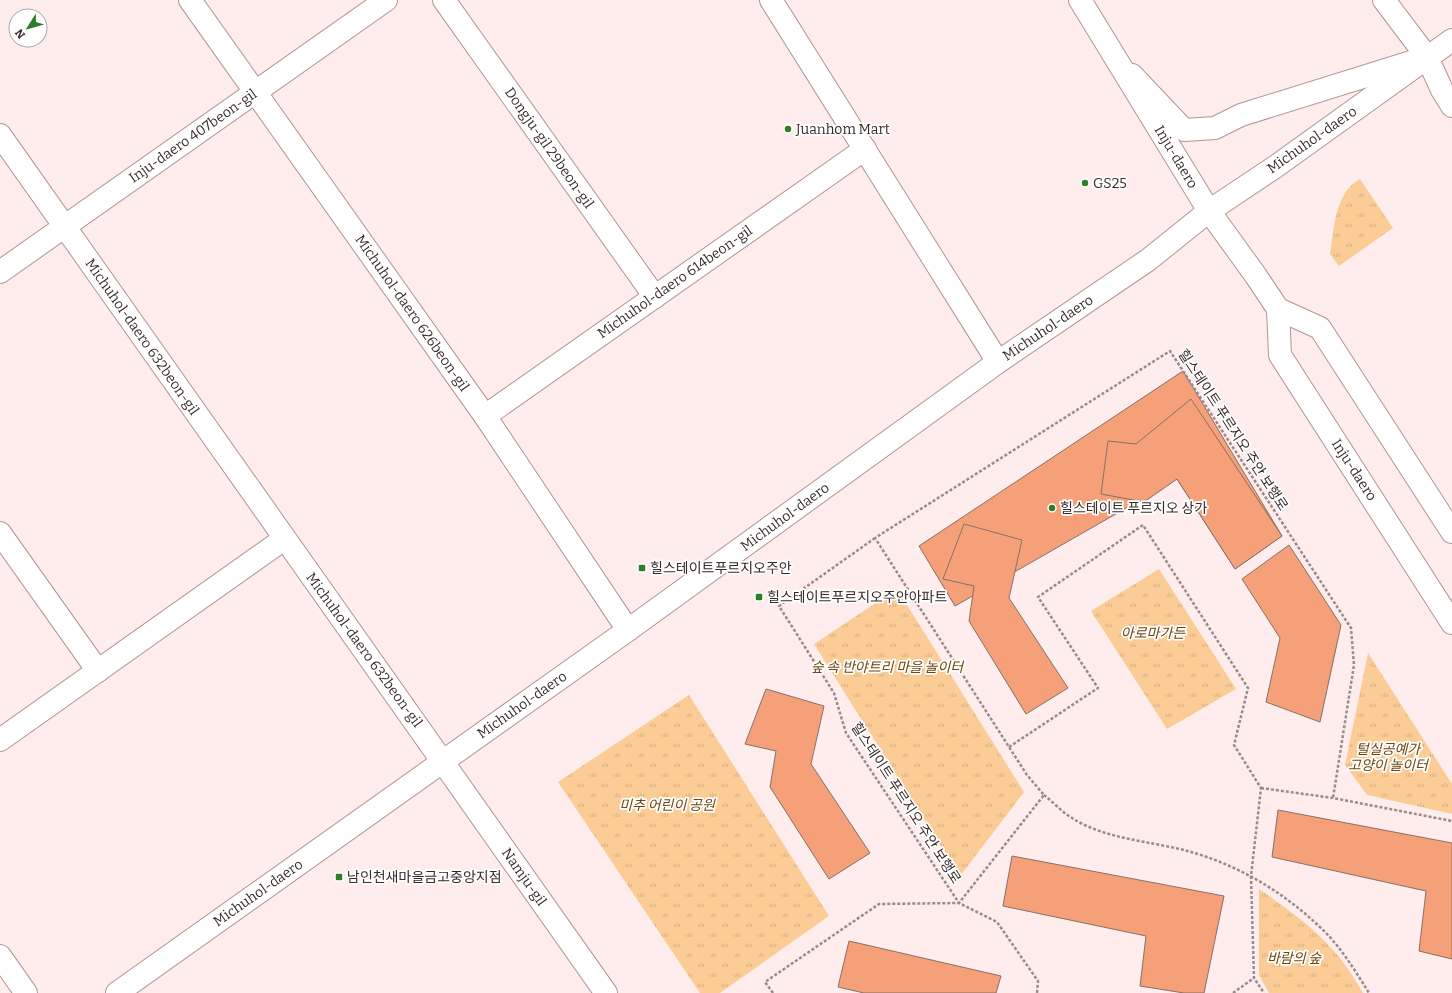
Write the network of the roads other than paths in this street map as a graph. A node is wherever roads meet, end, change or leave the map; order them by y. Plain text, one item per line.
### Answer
1 (190, 0) edge
2 (386, 0) edge
3 (444, 0) edge
4 (771, 0) edge
5 (1080, 0) edge
6 (1384, 0) edge
7 (1452, 40) edge
8 (1427, 57) junction
9 (1119, 61) junction
10 (255, 92) junction
11 (1452, 106) edge
12 (0, 135) edge
13 (865, 149) junction
14 (1209, 211) junction
15 (64, 226) junction
16 (0, 272) edge
17 (654, 297) junction
18 (1278, 309) junction
19 (998, 362) junction
20 (485, 416) junction
21 (1452, 532) edge
22 (0, 533) edge
23 (284, 539) junction
24 (1452, 623) edge
25 (628, 630) junction
26 (90, 676) junction
27 (0, 740) edge
28 (443, 761) junction
29 (0, 956) edge
30 (600, 991) edge
31 (26, 993) edge
32 (117, 993) edge

1 - 10 main road, Michuhol-daero 626beon-gil
2 - 10 main road, Inju-daero 407beon-gil
3 - 17 main road, Dongju-gil 29beon-gil
4 - 13 main road
5 - 9 main road, Inju-daero
6 - 8 main road
7 - 8 main road, Michuhol-daero
8 - 9 main road
8 - 11 main road
8 - 14 main road, Michuhol-daero
9 - 14 main road, Inju-daero
10 - 15 main road, Inju-daero 407beon-gil
10 - 20 main road, Michuhol-daero 626beon-gil
12 - 15 main road, Michuhol-daero 632beon-gil
13 - 17 main road, Michuhol-daero 614beon-gil
13 - 19 main road
14 - 18 main road, Inju-daero
14 - 19 main road, Michuhol-daero
15 - 16 main road, Inju-daero 407beon-gil
15 - 23 main road, Michuhol-daero 632beon-gil
17 - 20 main road, Michuhol-daero 614beon-gil
18 - 21 main road
18 - 24 main road, Inju-daero
19 - 25 main road, Michuhol-daero
20 - 25 main road, Michuhol-daero 626beon-gil
22 - 26 main road
23 - 26 main road
23 - 28 main road, Michuhol-daero 632beon-gil
25 - 28 main road, Michuhol-daero
26 - 27 main road
28 - 30 main road, Namju-gil
28 - 32 main road, Michuhol-daero
29 - 31 main road

